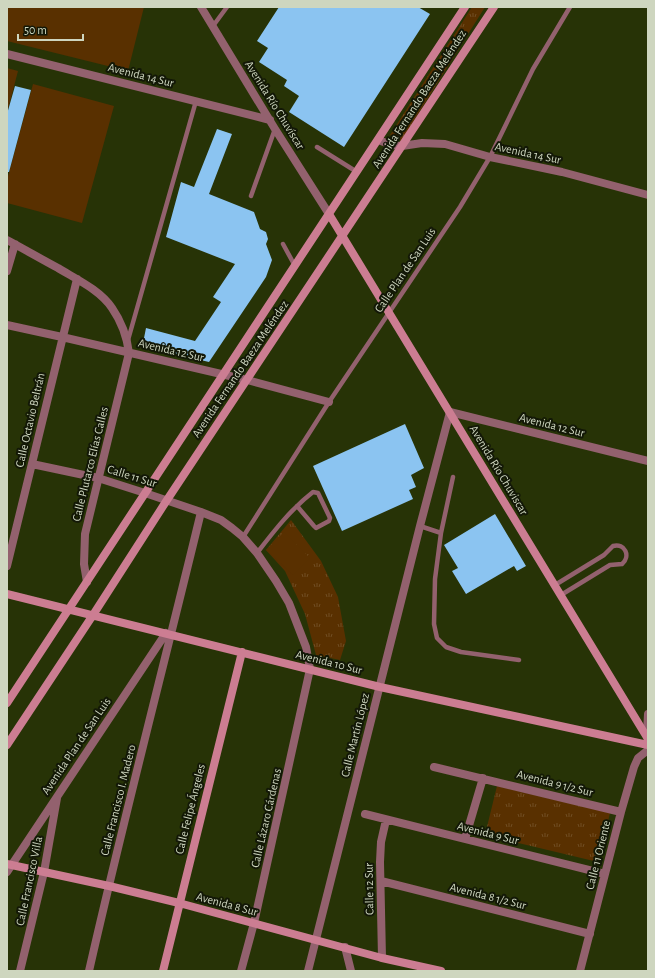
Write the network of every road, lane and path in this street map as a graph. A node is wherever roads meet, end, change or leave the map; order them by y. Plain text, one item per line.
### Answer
1 (201, 7) edge
2 (227, 7) edge
3 (466, 7) edge
4 (494, 7) edge
5 (570, 7) edge
6 (213, 26) junction
7 (7, 54) edge
8 (196, 101) junction
9 (270, 120) junction
10 (275, 129) junction
11 (378, 140) junction
12 (402, 146) junction
13 (317, 147) dead end
14 (490, 157) junction
15 (357, 172) junction
16 (648, 195) edge
17 (251, 196) dead end
18 (329, 214) junction
19 (343, 236) junction
20 (7, 240) edge
21 (15, 244) junction
22 (283, 244) dead end
23 (295, 266) junction
24 (7, 271) edge
25 (77, 279) junction
26 (389, 312) junction
27 (7, 325) edge
28 (62, 337) junction
29 (128, 342) junction
30 (129, 353) junction
31 (223, 375) junction
32 (246, 380) junction
33 (329, 402) junction
34 (450, 412) junction
35 (648, 461) edge
36 (32, 464) junction
37 (453, 477) dead end
38 (98, 478) junction
39 (146, 493) junction
40 (167, 500) junction
41 (298, 506) junction
42 (200, 512) junction
43 (420, 526) junction
44 (441, 534) junction
45 (242, 537) junction
46 (257, 553) junction
47 (7, 566) edge
48 (87, 582) junction
49 (555, 585) junction
50 (7, 594) edge
51 (561, 595) junction
52 (69, 609) junction
53 (93, 615) junction
54 (169, 634) junction
55 (242, 652) junction
56 (519, 660) dead end
57 (310, 669) junction
58 (380, 686) junction
59 (7, 703) edge
60 (648, 714) edge
61 (648, 735) edge
62 (648, 738) edge
63 (7, 745) edge
64 (648, 745) edge
65 (648, 750) edge
66 (434, 767) dead end
67 (483, 778) junction
68 (58, 795) junction
69 (621, 812) junction
70 (366, 814) dead end
71 (386, 820) junction
72 (465, 839) junction
73 (8, 867) edge
74 (44, 872) junction
75 (605, 874) junction
76 (381, 881) junction
77 (109, 886) junction
78 (179, 903) junction
79 (254, 923) junction
80 (590, 934) junction
81 (315, 939) junction
82 (345, 947) junction
83 (382, 958) junction
84 (20, 971) edge
85 (89, 971) edge
86 (163, 971) edge
87 (241, 971) edge
88 (308, 971) edge
89 (352, 971) edge
90 (440, 971) edge
91 (580, 971) edge

1 - 6 street, Avenida Río Chuvíscar
2 - 6 lane
3 - 11 main road, Avenida Fernando Baeza Meléndez
4 - 12 main road, Avenida Fernando Baeza Meléndez
5 - 14 lane, Calle Plan de San Luis
6 - 9 street, Avenida Río Chuvíscar
7 - 8 street, Avenida 14 Sur
8 - 9 street, Avenida 14 Sur
8 - 29 lane
9 - 10 street, Avenida Río Chuvíscar
10 - 17 lane
10 - 18 street, Avenida Río Chuvíscar
11 - 12 street, Avenida 14 Sur
11 - 15 main road, Avenida Fernando Baeza Meléndez
12 - 14 street, Avenida 14 Sur
12 - 19 main road, Avenida Fernando Baeza Meléndez
13 - 15 lane
14 - 16 street, Avenida 14 Sur
14 - 26 lane, Calle Plan de San Luis
15 - 18 main road, Avenida Fernando Baeza Meléndez
18 - 19 main road, Avenida Río Chuviscar
18 - 23 main road, Avenida Fernando Baeza Meléndez
19 - 26 main road, Avenida Río Chuviscar
19 - 32 main road, Avenida Fernando Baeza Meléndez
20 - 21 street, Calle Plutarco Elías Calles
21 - 24 street
21 - 25 street, Calle Plutarco Elías Calles
22 - 23 lane
23 - 31 main road, Avenida Fernando Baeza Meléndez
25 - 28 street, Calle Octavio Beltrán
25 - 29 street, Calle Plutarco Elías Calles
26 - 33 lane, Calle Plan de San Luis
26 - 34 main road, Avenida Río Chuviscar
27 - 28 street, Avenida 12 Sur
28 - 30 street, Avenida 12 Sur
28 - 36 street, Calle Octavio Beltrán
29 - 30 street, Calle Plutarco Elías Calles
30 - 31 street, Avenida 12 Sur
30 - 38 street, Calle Plutarco Elías Calles
31 - 32 street, Avenida 12 Sur
31 - 39 main road, Avenida Fernando Baeza Meléndez
32 - 33 street, Avenida 12 Sur
32 - 40 main road, Avenida Fernando Baeza Meléndez
33 - 45 lane, Calle Plan de San Luis
34 - 35 street, Avenida 12 Sur
34 - 43 street, Calle Martín López
34 - 49 main road, Avenida Río Chuviscar
36 - 38 street, Calle 11 Sur
36 - 47 street, Calle Octavio Beltrán
37 - 44 lane
38 - 39 street, Calle 11 Sur
38 - 48 street, Calle Plutarco Elías Calles
39 - 40 street, Calle 11 Sur
39 - 48 main road, Avenida Fernando Baeza Meléndez
40 - 42 street, Calle 11 Sur
40 - 53 main road, Avenida Fernando Baeza Meléndez
41 - 41 lane
41 - 46 lane
42 - 45 street, Calle 11 Sur
42 - 54 street
43 - 44 lane
43 - 58 street, Calle Martín López
44 - 56 lane
45 - 46 street, Calle 11 Sur
46 - 57 street, Calle 11 Sur
48 - 52 main road, Avenida Fernando Baeza Meléndez
49 - 51 main road, Avenida Río Chuviscar
49 - 51 lane
50 - 52 main road, Avenida 10 Sur
51 - 62 main road, Avenida Río Chuviscar
52 - 53 main road, Avenida 10 Sur
52 - 59 main road, Avenida Fernando Baeza Meléndez
53 - 54 main road, Avenida 10 Sur
53 - 63 main road, Avenida Fernando Baeza Meléndez
54 - 55 main road, Avenida 10 Sur
54 - 68 street, Avenida Plan de San Luis
54 - 77 street, Calle Francisco I. Madero
55 - 57 main road, Avenida 10 Sur
55 - 78 main road, Calle Felipe Ángeles
57 - 58 main road, Avenida 10 Sur
57 - 79 street, Calle Lázaro Cárdenas
58 - 64 main road, Avenida 10 Sur
58 - 81 street, Calle Martín López
60 - 61 street
65 - 69 street, Calle 11 Oriente
66 - 67 street, Avenida 9 1/2 Sur
67 - 69 street, Avenida 9 1/2 Sur
67 - 72 street
68 - 73 street, Avenida Plan de San Luis
68 - 74 street, Calle Francisco Villa
69 - 75 street, Calle 11 Oriente
70 - 71 street, Avenida 9 Sur
71 - 72 street, Avenida 9 Sur
71 - 76 street, Calle 12 Sur
72 - 75 street, Avenida 9 Sur
73 - 74 main road, Avenida 8 Sur
74 - 77 main road, Avenida 8 Sur
74 - 84 street, Calle Francisco Villa
75 - 80 street, Calle 11 Oriente
76 - 80 street, Avenida 8 1/2 Sur
76 - 83 street, Calle 12 Sur
77 - 78 main road, Avenida 8 Sur
77 - 85 street, Calle Francisco I. Madero
78 - 79 main road, Avenida 8 Sur
78 - 86 main road, Calle Felipe Ángeles
79 - 81 main road, Avenida 8 Sur
79 - 87 street, Calle Lázaro Cárdenas
80 - 91 street, Calle 11 Oriente
81 - 82 main road, Avenida 8 Sur
81 - 88 street, Calle Martín López
82 - 83 main road, Avenida 8 Sur
82 - 89 street
83 - 90 main road, Avenida 8 Sur

